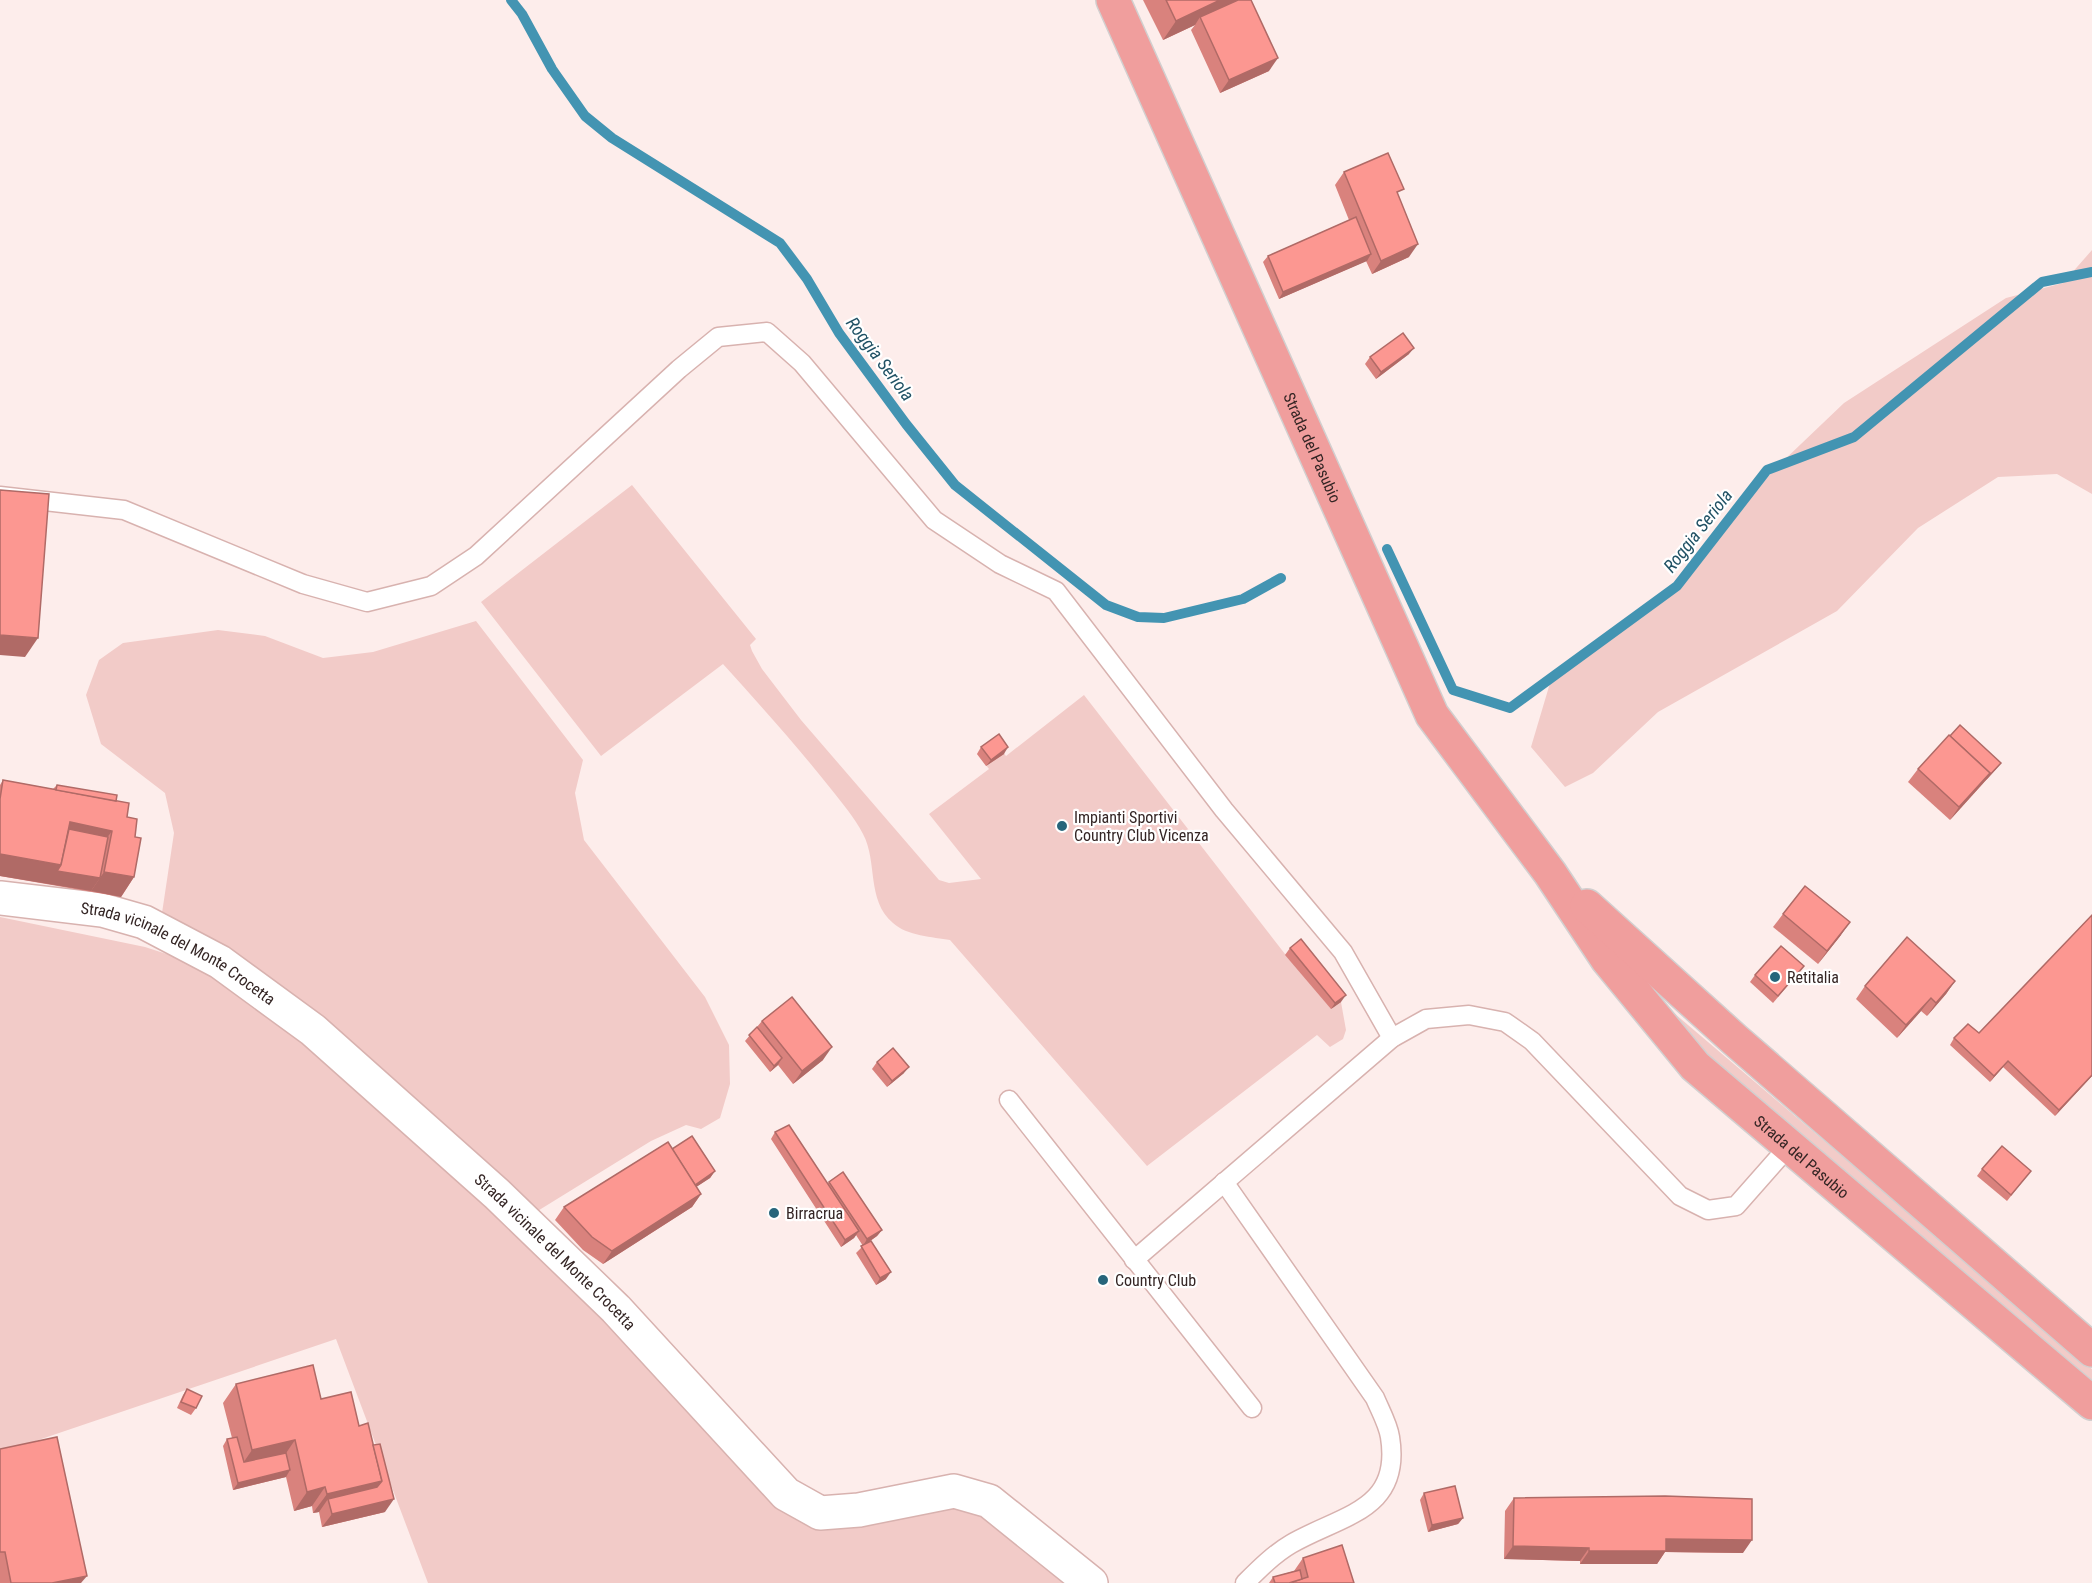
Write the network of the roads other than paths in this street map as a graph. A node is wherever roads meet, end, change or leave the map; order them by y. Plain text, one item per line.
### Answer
1 (1113, 0) edge
2 (0, 496) edge
3 (1550, 873) junction
4 (0, 898) edge
5 (1392, 1038) junction
6 (1009, 1100) dead end
7 (1788, 1146) junction
8 (1224, 1182) junction
9 (1134, 1260) junction
10 (2092, 1350) edge
11 (2092, 1403) edge
12 (1252, 1408) dead end
13 (1091, 1583) edge
14 (1245, 1583) edge

1 - 3 main road, Strada del Pasubio
2 - 5 lane
3 - 7 main road, Strada del Pasubio
3 - 10 main road, Strada del Pasubio
4 - 13 street, Strada vicinale del Monte Crocetta
5 - 7 lane
5 - 8 lane
6 - 9 lane
7 - 11 main road, Strada del Pasubio
8 - 9 lane
8 - 14 lane
9 - 12 lane

